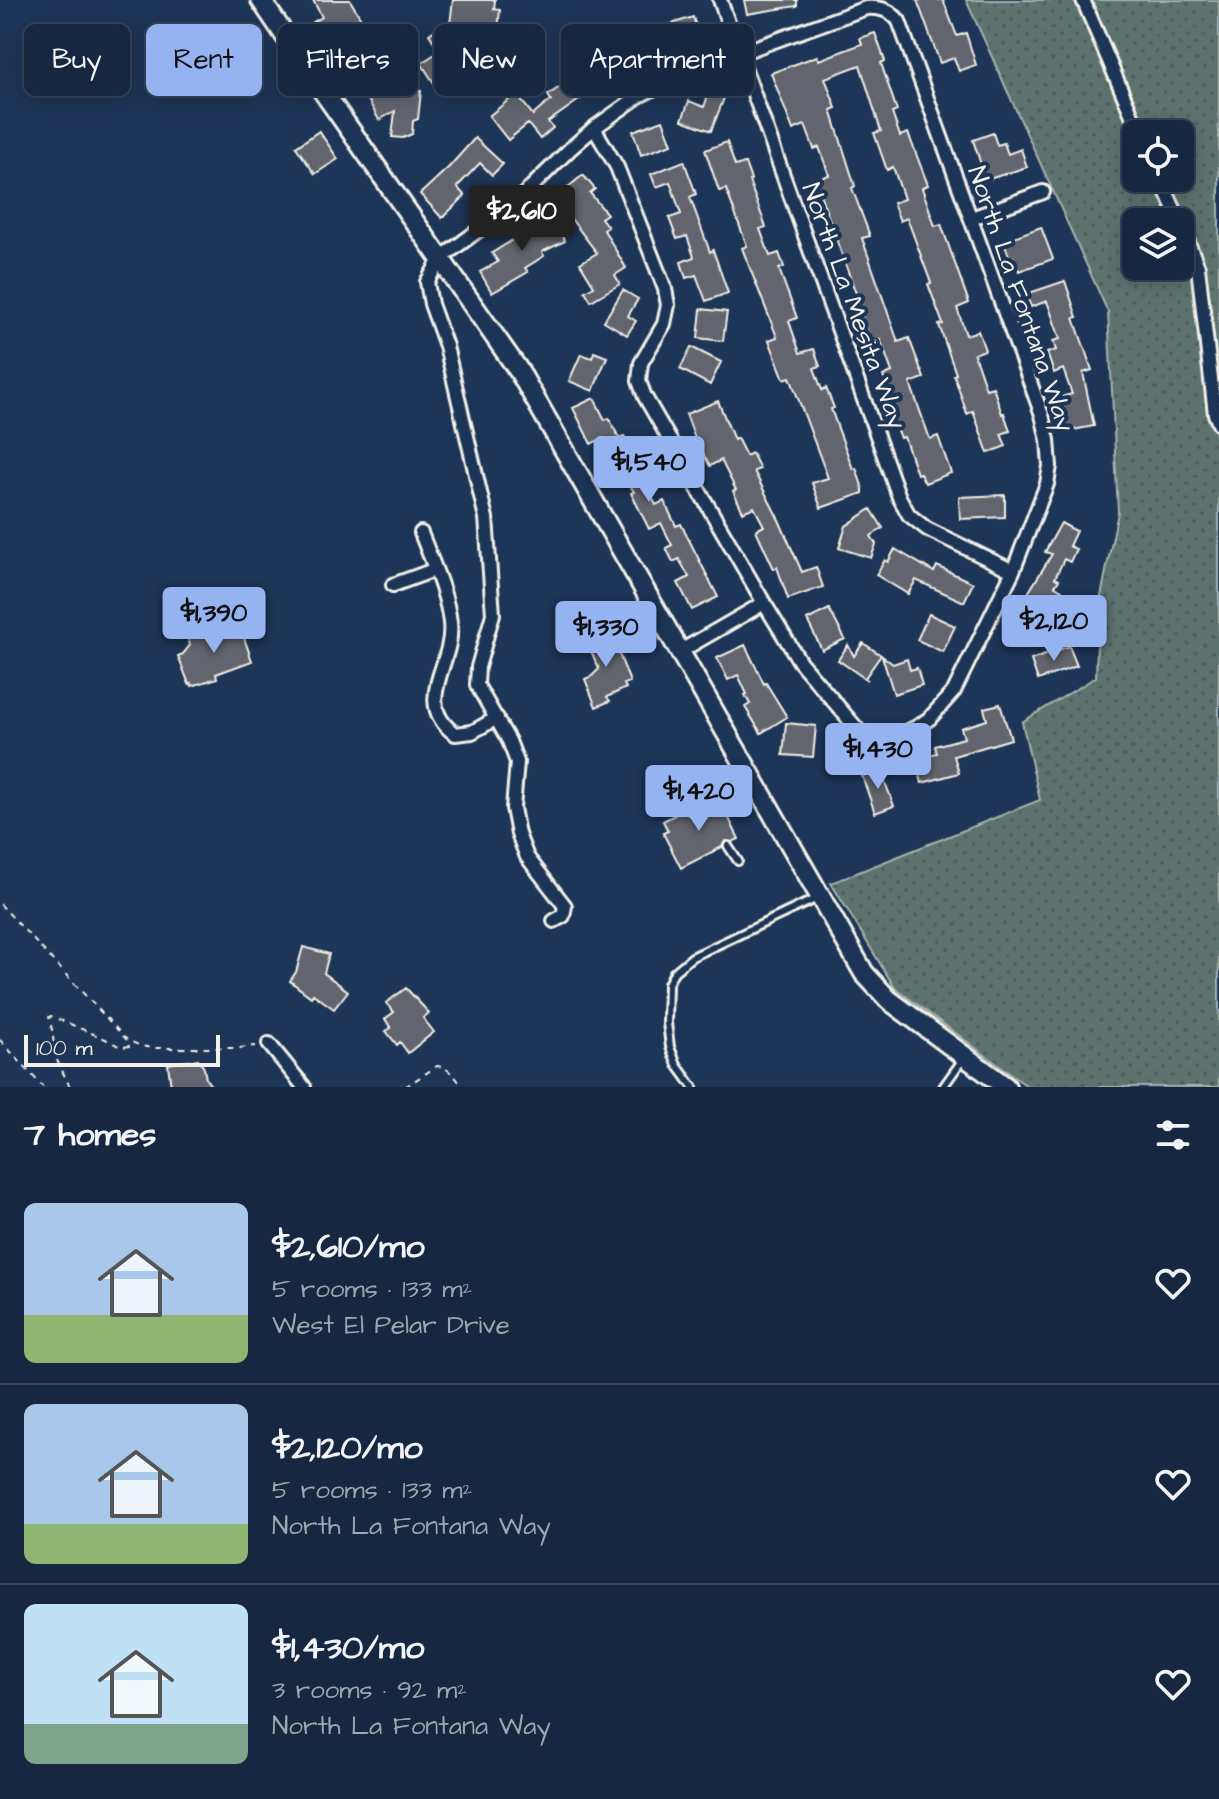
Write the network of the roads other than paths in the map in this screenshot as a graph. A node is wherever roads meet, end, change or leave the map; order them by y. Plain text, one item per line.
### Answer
1 (261, 0) edge
2 (720, 0) edge
3 (1083, 0) edge
4 (729, 24) edge
5 (754, 47) edge
6 (754, 94) edge
7 (639, 96) edge
8 (1134, 120) edge
9 (594, 128) junction
10 (1043, 192) dead end
11 (972, 218) junction
12 (1194, 257) edge
13 (441, 258) junction
14 (1219, 424) edge
15 (421, 533) dead end
16 (434, 570) junction
17 (1013, 571) junction
18 (393, 585) dead end
19 (764, 603) junction
20 (679, 652) junction
21 (497, 718) junction
22 (728, 846) dead end
23 (738, 861) dead end
24 (820, 897) junction
25 (554, 921) dead end
26 (269, 1044) road end
27 (965, 1056) junction
28 (304, 1087) edge
29 (693, 1087) edge
30 (943, 1087) edge
31 (1006, 1087) edge

1 - 13 street
2 - 4 street, North La Mesita Way
3 - 8 street
5 - 11 street, North La Fontana Way
6 - 17 street, North La Mesita Way
7 - 9 street
9 - 13 street
9 - 19 street
10 - 11 street
11 - 17 street, North La Fontana Way
12 - 14 street
13 - 20 street
13 - 21 street
15 - 16 street
16 - 18 street
16 - 21 street
17 - 19 street, North La Fontana Way
19 - 20 street
20 - 24 street
21 - 25 street
22 - 23 lane
24 - 27 street
24 - 29 lane
26 - 28 street
27 - 30 lane
27 - 31 street

